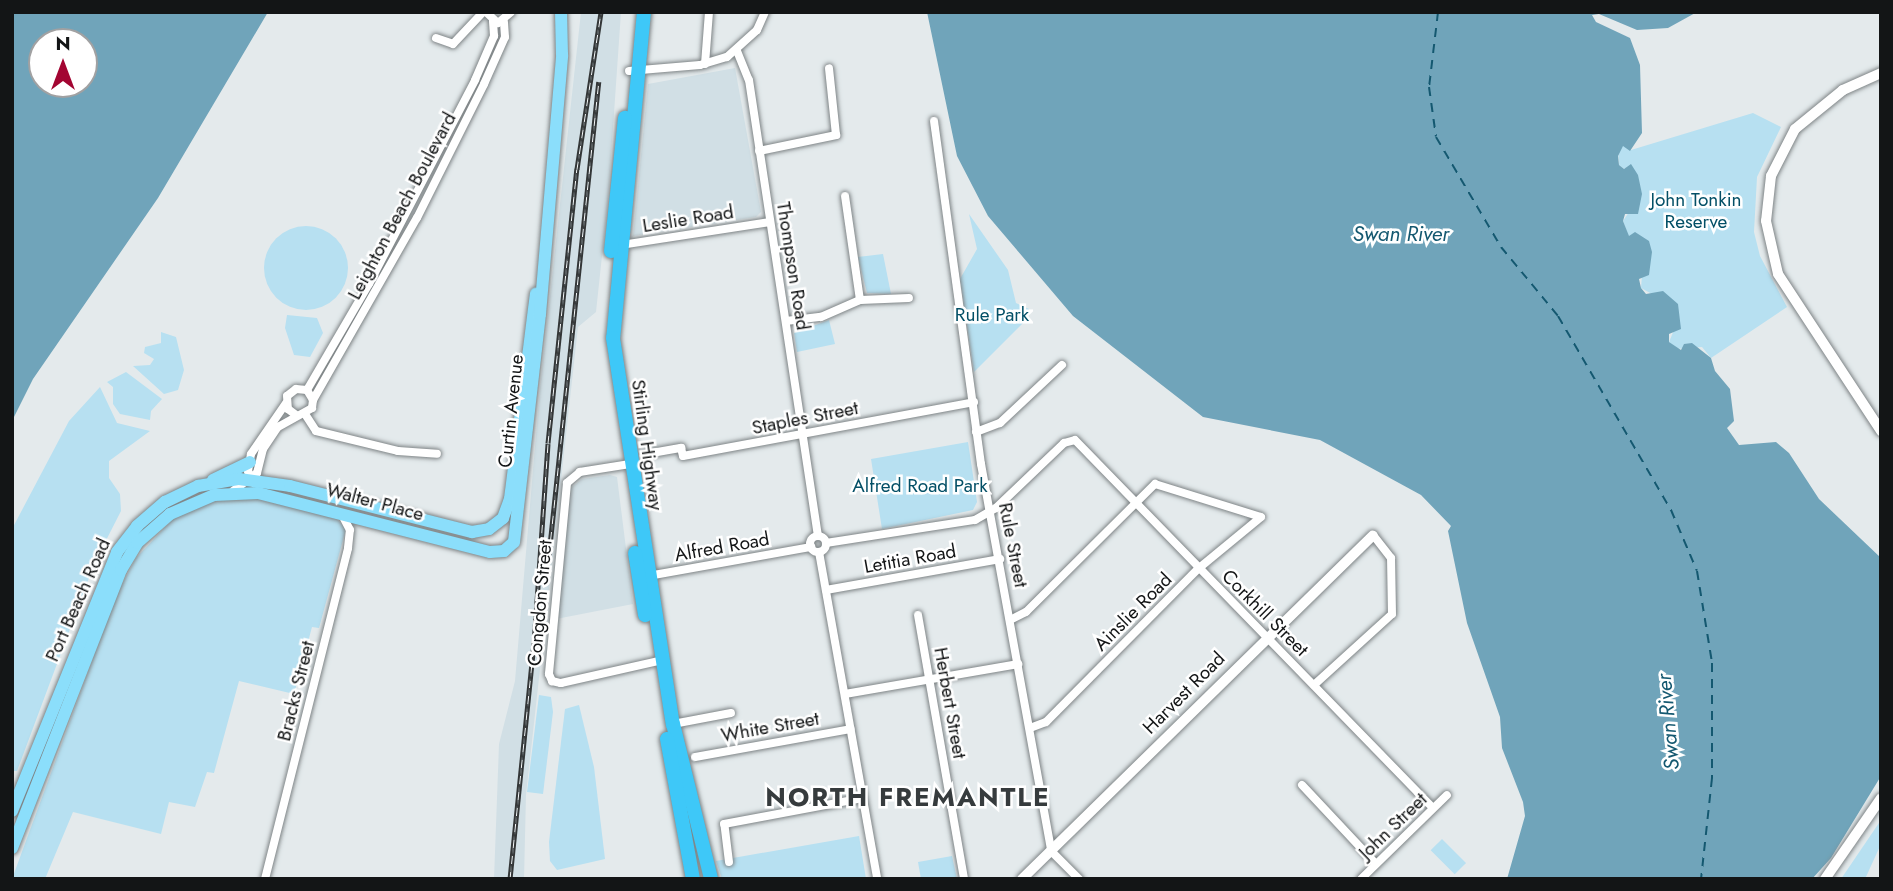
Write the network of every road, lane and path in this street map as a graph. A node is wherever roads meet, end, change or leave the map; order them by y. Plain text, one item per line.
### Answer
1 (484, 12) edge
2 (511, 12) edge
3 (561, 12) edge
4 (570, 12) edge
5 (635, 12) edge
6 (644, 12) edge
7 (709, 12) edge
8 (765, 12) edge
9 (493, 22) junction
10 (504, 22) junction
11 (436, 38) dead end
12 (563, 38) junction
13 (737, 51) junction
14 (705, 64) junction
15 (829, 68) dead end
16 (634, 71) junction
17 (1881, 72) edge
18 (934, 121) dead end
19 (759, 151) junction
20 (845, 196) dead end
21 (769, 222) junction
22 (616, 246) junction
23 (1777, 265) junction
24 (541, 277) junction
25 (909, 298) dead end
26 (860, 300) junction
27 (786, 321) junction
28 (1062, 365) dead end
29 (307, 390) junction
30 (313, 400) junction
31 (974, 402) junction
32 (286, 403) junction
33 (305, 414) junction
34 (296, 415) junction
35 (1881, 418) edge
36 (1881, 431) edge
37 (976, 432) junction
38 (803, 434) junction
39 (437, 454) dead end
40 (646, 454) dead end
41 (250, 462) junction
42 (626, 464) junction
43 (251, 480) junction
44 (210, 482) junction
45 (229, 492) junction
46 (266, 495) junction
47 (1137, 502) junction
48 (991, 512) junction
49 (341, 513) junction
50 (492, 527) joint
51 (1373, 535) joint
52 (818, 536) junction
53 (826, 543) junction
54 (510, 547) joint
55 (811, 547) junction
56 (819, 552) junction
57 (1000, 559) junction
58 (1199, 568) junction
59 (643, 577) junction
60 (826, 590) junction
61 (918, 615) dead end
62 (1010, 620) junction
63 (1266, 636) junction
64 (658, 661) junction
65 (1018, 664) junction
66 (930, 677) junction
67 (1314, 685) junction
68 (845, 694) junction
69 (731, 713) dead end
70 (673, 724) junction
71 (1030, 728) junction
72 (850, 729) junction
73 (695, 757) dead end
74 (1301, 785) dead end
75 (1447, 795) dead end
76 (863, 798) junction
77 (1881, 798) edge
78 (1881, 806) edge
79 (1433, 808) junction
80 (12, 811) edge
81 (12, 848) edge
82 (1051, 851) junction
83 (729, 862) dead end
84 (1376, 864) junction
85 (265, 879) edge
86 (693, 879) edge
87 (711, 879) edge
88 (877, 879) edge
89 (964, 879) edge
90 (1022, 879) edge
91 (1079, 879) edge
92 (1361, 879) edge
93 (1825, 879) edge
94 (1834, 879) edge

1 - 9 street
1 - 11 street
2 - 10 street, Leighton Beach Boulevard
3 - 12 main road, Curtin Avenue
4 - 12 main road, Curtin Avenue
5 - 16 highway, Stirling Highway
6 - 16 highway, Stirling Highway
7 - 14 street
8 - 13 street
9 - 10 street
9 - 29 street, Leighton Beach Boulevard
10 - 30 street, Leighton Beach Boulevard
12 - 24 main road, Curtin Avenue
13 - 14 street
13 - 19 street, Thompson Road
14 - 16 street
15 - 19 street
16 - 22 highway, Stirling Highway
17 - 23 street
18 - 31 street, Rule Street
19 - 21 street, Thompson Road
20 - 26 street
21 - 22 street, Leslie Road
21 - 27 street, Thompson Road
22 - 42 highway, Stirling Highway
23 - 35 street
23 - 36 street
24 - 50 main road, Curtin Avenue
24 - 54 main road, Curtin Avenue
25 - 26 street
26 - 27 street
27 - 38 street, Thompson Road
28 - 37 street
29 - 30 street
29 - 32 street
30 - 33 street
31 - 37 street, Rule Street
31 - 38 street, Staples Street
32 - 34 street
32 - 41 street
33 - 34 street
33 - 39 street
34 - 43 street
37 - 48 street, Rule Street
38 - 40 street, Staples Street
38 - 52 street, Thompson Road
41 - 43 street
41 - 44 main road
42 - 59 highway, Stirling Highway
42 - 64 street, Congdon Street
43 - 44 main road, Port Beach Road
43 - 45 street
43 - 46 street
43 - 50 main road, Walter Place
44 - 80 main road, Port Beach Road
45 - 46 main road, Walter Place
45 - 81 main road, Port Beach Road
46 - 49 main road, Walter Place
47 - 48 street, Corkhill Street
47 - 58 street, Corkhill Street
47 - 58 street, Ainslie Road
47 - 62 street
48 - 53 street
48 - 57 street, Rule Street
49 - 54 main road, Walter Place
49 - 85 street, Bracks Street
51 - 63 street, Harvest Road
51 - 67 street
52 - 53 street
52 - 55 street
53 - 56 street
55 - 56 street
55 - 59 street, Alfred Road
56 - 60 street
57 - 60 street, Letitia Road
57 - 62 street, Rule Street
58 - 63 street, Corkhill Street
58 - 71 street, Ainslie Road
59 - 64 highway, Stirling Highway
60 - 68 street
61 - 66 street, Herbert Street
62 - 65 street, Rule Street
63 - 67 street, Corkhill Street
63 - 82 street, Harvest Road
64 - 70 highway, Stirling Highway
64 - 86 highway, Stirling Highway
65 - 66 street
65 - 71 street, Rule Street
66 - 68 street
66 - 89 street, Herbert Street
67 - 79 street, Corkhill Street
68 - 72 street
69 - 70 street
70 - 87 highway, Stirling Highway
71 - 82 street, Rule Street
72 - 73 street, White Street
72 - 76 street
74 - 84 street
75 - 79 street, John Street
76 - 83 street
76 - 88 street
77 - 93 street
78 - 94 street
79 - 84 street, John Street
82 - 90 street, Harvest Road
82 - 91 street
84 - 92 street, John Street

